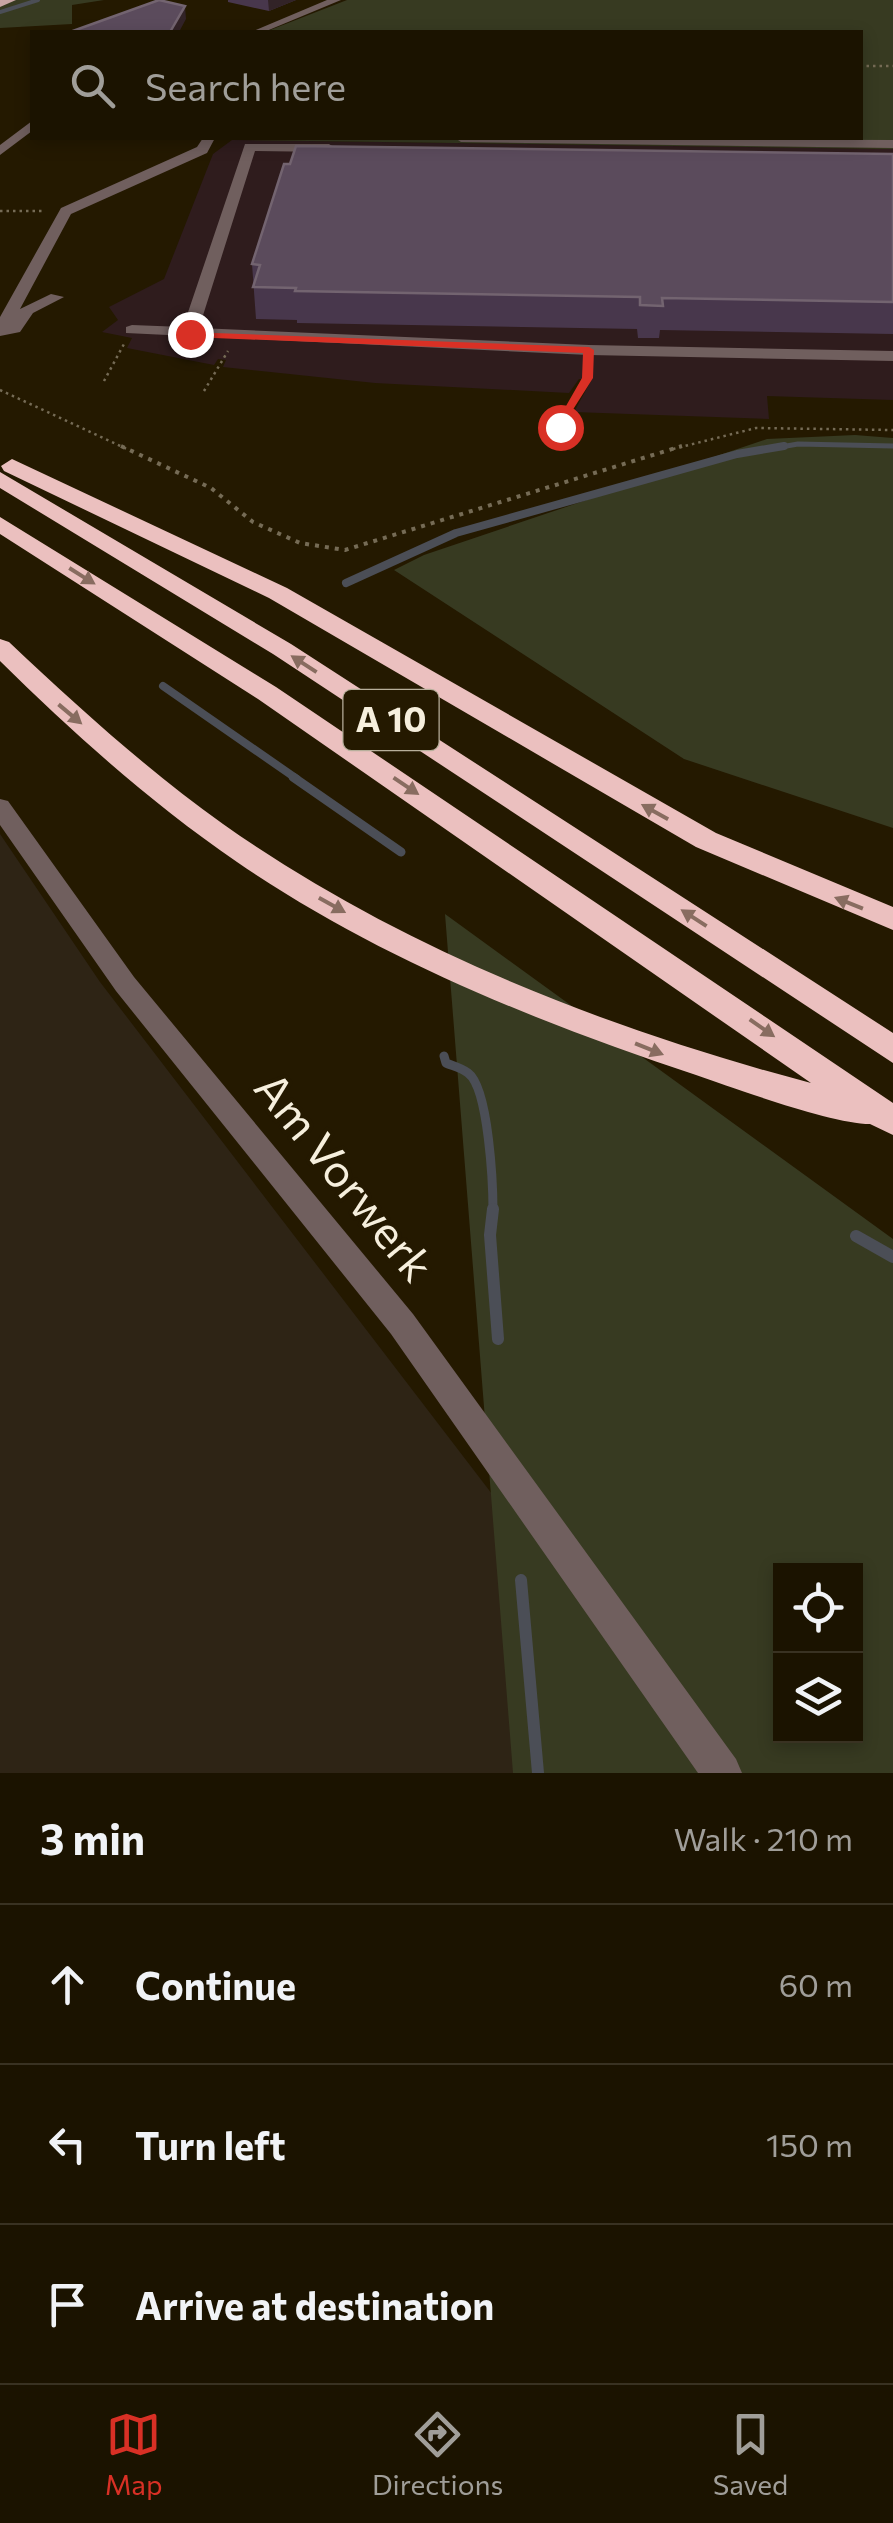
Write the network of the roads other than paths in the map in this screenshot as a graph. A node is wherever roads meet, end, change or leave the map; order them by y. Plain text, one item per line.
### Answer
1 (11, 0) edge
2 (336, 0) edge
3 (0, 4) edge
4 (261, 30) edge
5 (30, 127) edge
6 (605, 140) edge
7 (893, 144) edge
8 (205, 148) edge
9 (348, 148) edge
10 (445, 150) edge
11 (0, 151) edge
12 (893, 157) edge
13 (56, 297) dead end
14 (22, 308) junction
15 (132, 330) road end
16 (0, 331) edge
17 (190, 334) junction
18 (0, 340) edge
19 (893, 356) edge
20 (0, 460) edge
21 (0, 479) edge
22 (0, 524) edge
23 (0, 647) edge
24 (0, 807) edge
25 (893, 919) edge
26 (893, 1050) edge
27 (893, 1119) edge
28 (722, 1773) edge

1 - 3 main road
2 - 4 street
5 - 11 street
6 - 7 street
8 - 14 street
9 - 17 street
10 - 12 street
13 - 14 street
14 - 16 street
14 - 18 street
15 - 17 street
17 - 19 street
25 -> 20 highway
26 -> 21 highway, A 10
22 -> 27 highway, A 10
23 -> 27 highway
24 - 28 street, Am Vorwerk

